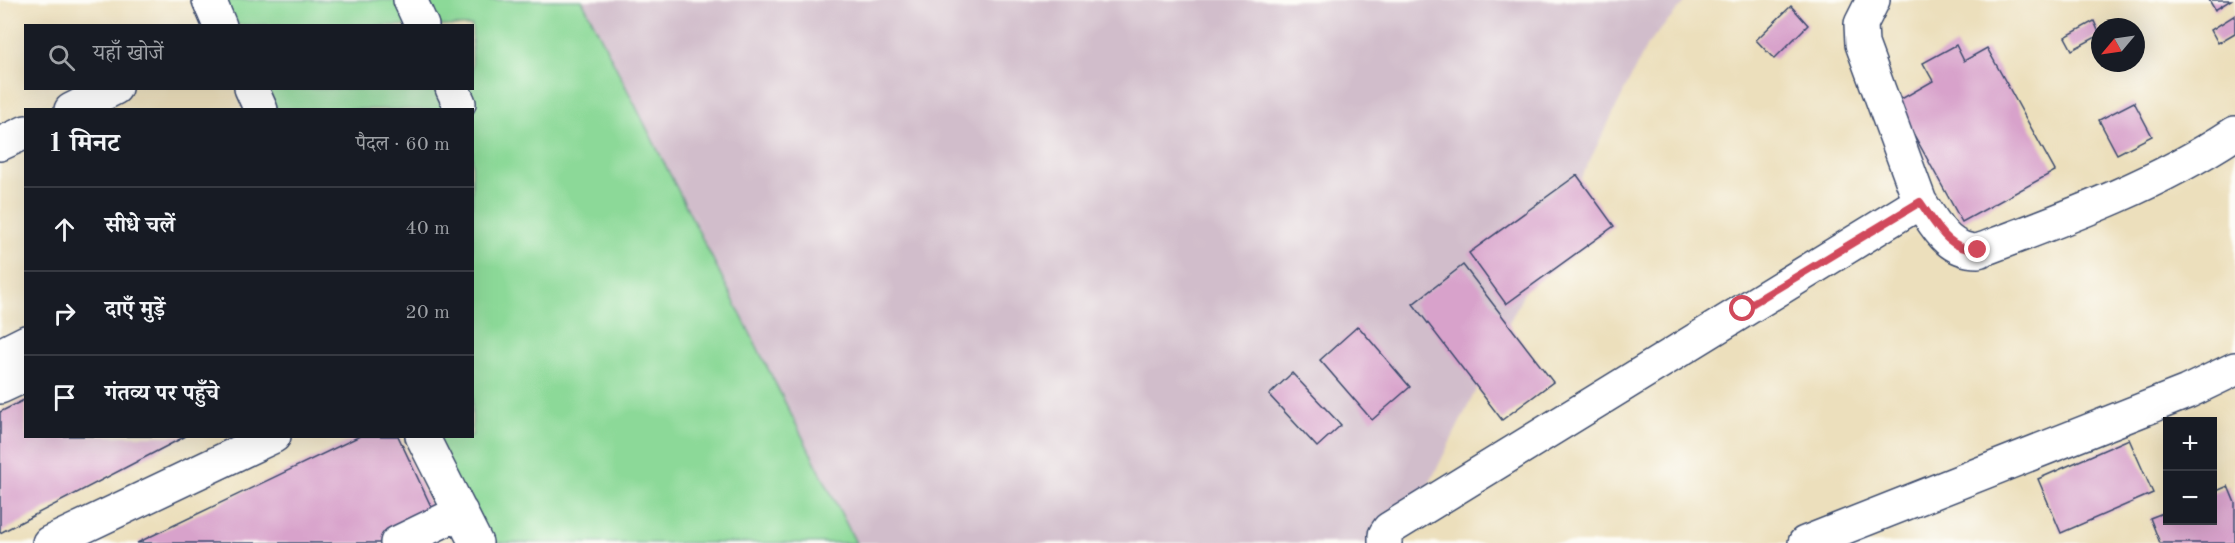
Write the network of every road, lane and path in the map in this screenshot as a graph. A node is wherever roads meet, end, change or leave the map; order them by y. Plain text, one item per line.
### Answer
1 (209, 0) edge
2 (410, 0) edge
3 (1873, 0) edge
4 (219, 24) edge
5 (421, 24) edge
6 (111, 90) edge
7 (252, 90) edge
8 (76, 108) edge
9 (260, 108) edge
10 (24, 133) edge
11 (2235, 133) edge
12 (0, 144) edge
13 (1920, 202) junction
14 (24, 343) edge
15 (0, 355) edge
16 (2235, 369) edge
17 (24, 376) edge
18 (0, 387) edge
19 (270, 438) edge
20 (423, 438) edge
21 (461, 512) junction
22 (49, 543) edge
23 (397, 543) edge
24 (476, 543) edge
25 (1385, 543) edge
26 (1805, 543) edge

1 - 4 street
2 - 5 street
3 - 13 street
6 - 8 street
7 - 9 street
10 - 12 street
11 - 13 street
13 - 25 street
14 - 15 street
16 - 26 street
17 - 18 street
19 - 22 street
20 - 21 street
21 - 23 street
21 - 24 street

